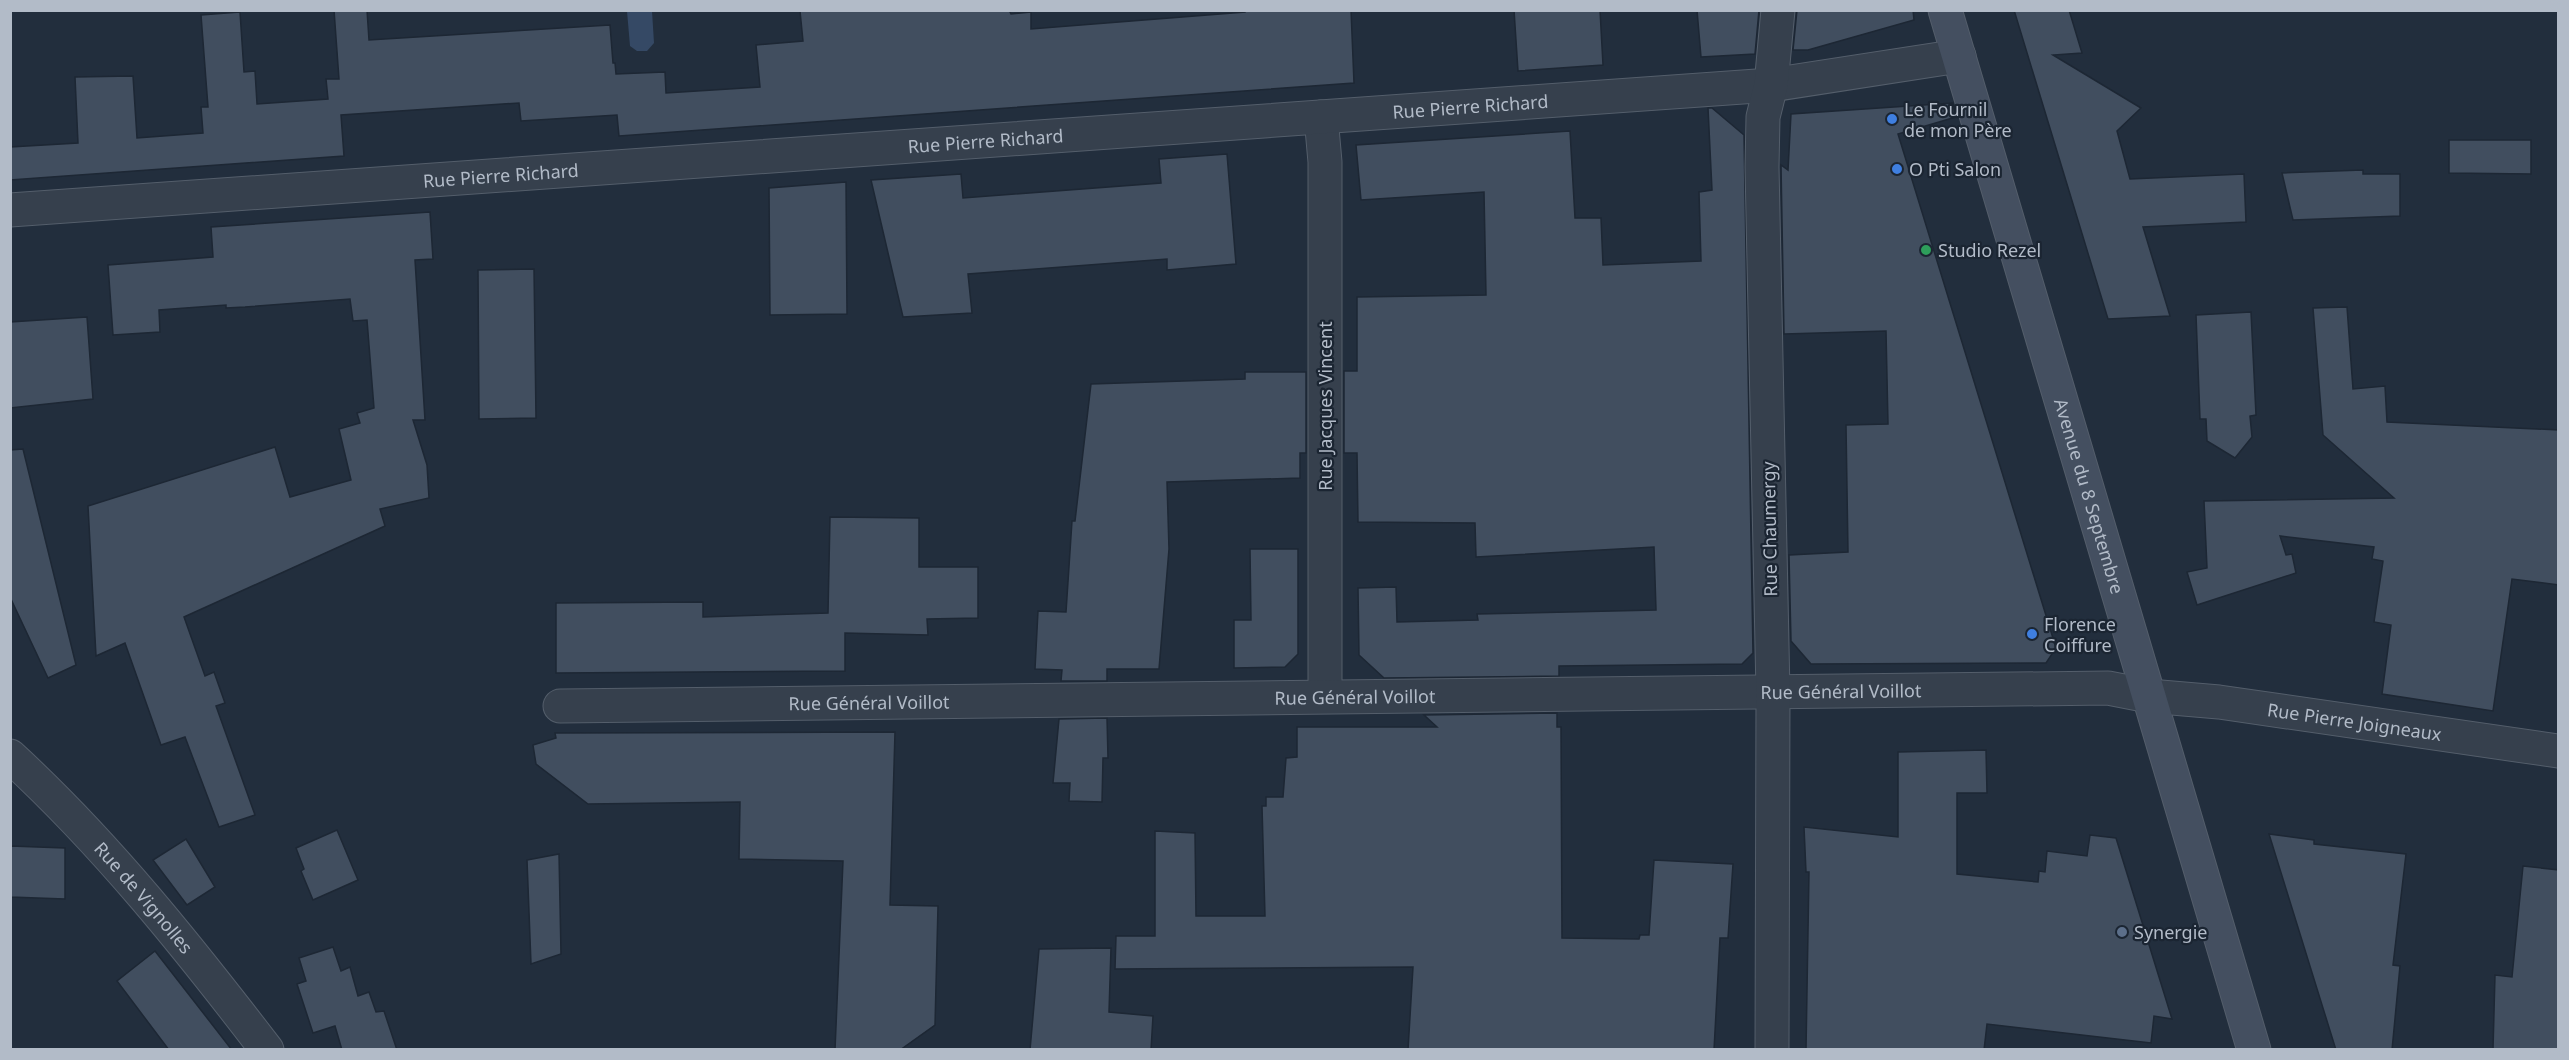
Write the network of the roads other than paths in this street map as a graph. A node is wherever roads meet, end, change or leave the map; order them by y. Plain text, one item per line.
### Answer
1 (1778, 10) edge
2 (1945, 10) edge
3 (1959, 56) junction
4 (1771, 85) junction
5 (1321, 117) junction
6 (10, 210) edge
7 (1773, 693) junction
8 (1325, 695) junction
9 (2149, 696) junction
10 (560, 706) dead end
11 (2559, 751) edge
12 (10, 756) edge
13 (267, 1050) edge
14 (1772, 1050) edge
15 (2254, 1050) edge

1 - 4 street, Rue Chaumergy
2 - 3 street, Avenue du 8 Septembre
3 - 4 street, Rue Pierre Richard
3 - 9 street, Avenue du 8 Septembre
4 - 5 street, Rue Pierre Richard
4 - 7 street, Rue Chaumergy
5 - 6 street, Rue Pierre Richard
5 - 8 street, Rue Jacques Vincent
7 - 8 street, Rue Général Voillot
7 - 9 street, Rue Général Voillot
7 - 14 street, Rue Chaumergy
8 - 10 street, Rue Général Voillot
9 - 11 street, Rue Pierre Joigneaux
9 - 15 street, Avenue du 8 Septembre
12 - 13 street, Rue de Vignolles

